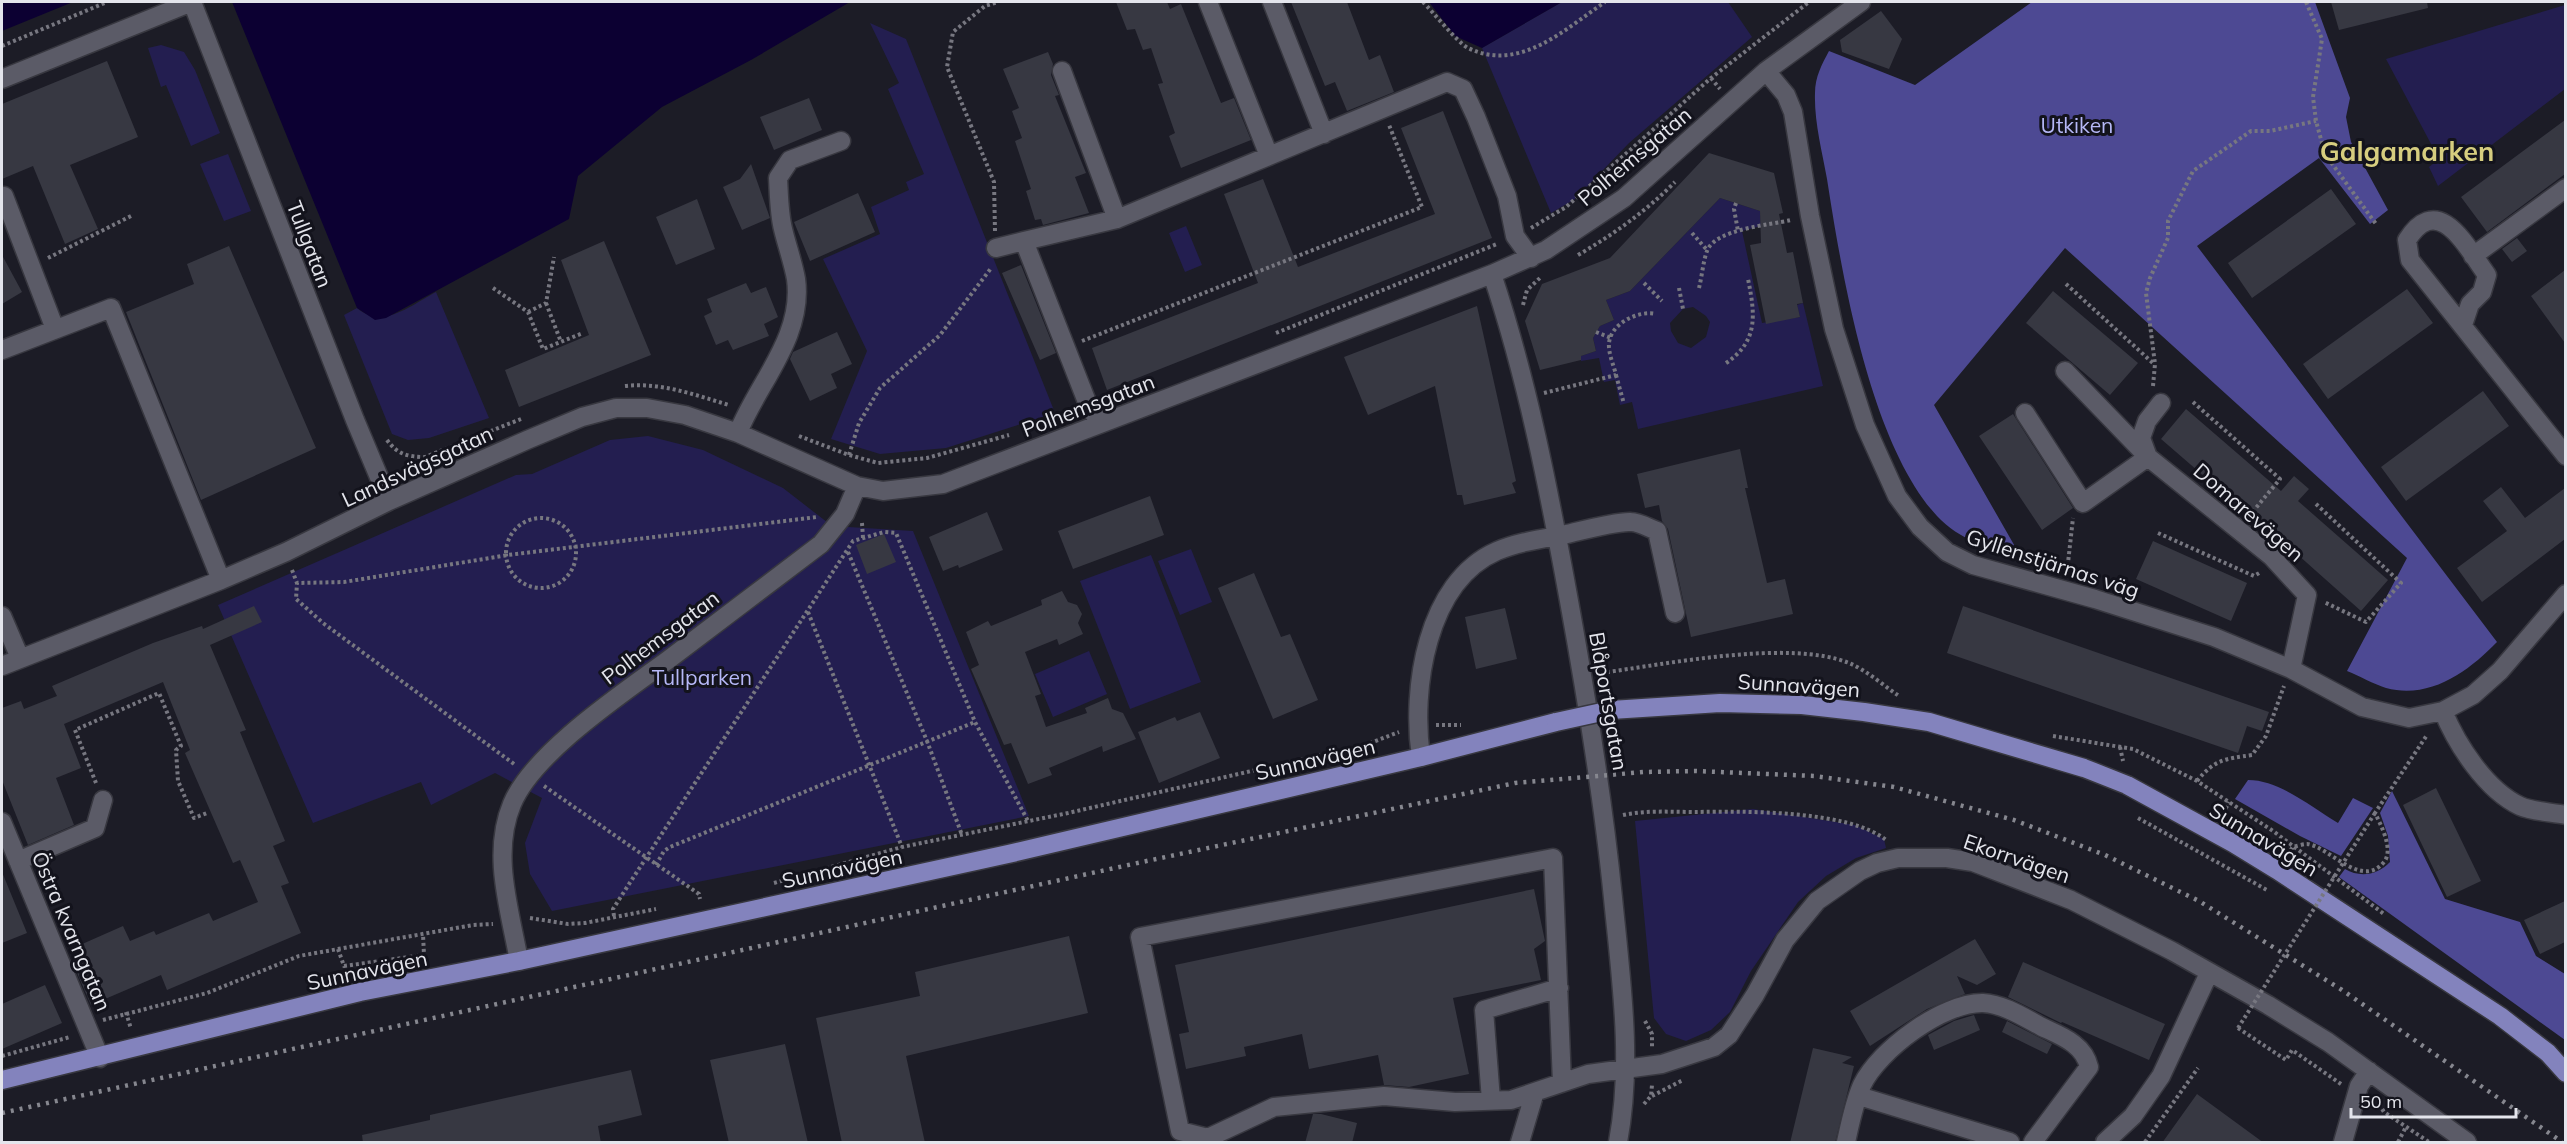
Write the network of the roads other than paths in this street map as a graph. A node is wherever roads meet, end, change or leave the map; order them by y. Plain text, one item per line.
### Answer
1 (192, 2) edge
2 (1208, 2) edge
3 (1272, 2) edge
4 (1861, 2) edge
5 (1062, 71) dead end
6 (1766, 71) junction
7 (2, 79) edge
8 (1324, 134) junction
9 (841, 141) dead end
10 (1269, 156) junction
11 (2565, 188) edge
12 (4, 196) dead end
13 (1117, 219) junction
14 (1024, 241) junction
15 (996, 248) road end
16 (2473, 256) junction
17 (1531, 258) junction
18 (1492, 274) junction
19 (2463, 325) junction
20 (55, 329) junction
21 (2, 350) edge
22 (2065, 371) dead end
23 (2161, 403) road end
24 (2025, 413) dead end
25 (1101, 423) junction
26 (738, 433) junction
27 (2565, 456) edge
28 (2148, 457) junction
29 (857, 486) junction
30 (389, 501) junction
31 (1557, 536) junction
32 (221, 580) junction
33 (2565, 594) edge
34 (1675, 613) dead end
35 (2, 616) edge
36 (20, 658) junction
37 (2, 666) edge
38 (2291, 669) junction
39 (2443, 711) junction
40 (1420, 757) junction
41 (103, 800) road end
42 (2565, 815) edge
43 (2, 822) edge
44 (18, 861) junction
45 (519, 961) junction
46 (2209, 973) junction
47 (1558, 988) junction
48 (100, 1058) junction
49 (1625, 1070) junction
50 (2565, 1073) edge
51 (2, 1080) edge
52 (2358, 1081) junction
53 (1562, 1083) junction
54 (1535, 1092) junction
55 (1859, 1096) junction
56 (1491, 1100) junction
57 (1206, 1140) edge
58 (1520, 1143) edge
59 (1618, 1143) edge
60 (1845, 1143) edge
61 (2010, 1143) edge
62 (2033, 1143) edge
63 (2105, 1143) edge
64 (2343, 1143) edge
65 (2467, 1143) edge

1 - 7 street
1 - 30 street, Tullgatan
2 - 10 street
3 - 8 street
4 - 6 street, Polhemsgatan
5 - 13 street
6 - 17 street, Polhemsgatan
6 - 38 street, Gyllenstjärnas väg
8 - 10 street
8 - 17 street
9 - 26 street
10 - 13 street
11 - 16 street
12 - 20 street
13 - 14 street
14 - 15 street
14 - 25 street
16 - 19 street
16 - 19 street
17 - 18 street, Polhemsgatan
18 - 25 street, Polhemsgatan
18 - 31 street, Blåportsgatan
19 - 27 street
20 - 21 street
20 - 32 street
22 - 28 street, Domarevägen
23 - 28 street
24 - 28 street
25 - 29 street, Polhemsgatan
26 - 29 street, Landsvägsgatan
26 - 30 street, Landsvägsgatan
28 - 38 street, Domarevägen
29 - 45 street, Polhemsgatan
30 - 32 street, Landsvägsgatan
31 - 34 street
31 - 40 street
31 - 49 street, Blåportsgatan
32 - 36 street, Landsvägsgatan
33 - 39 street, Gyllenstjärnas väg
35 - 36 street
36 - 37 street, Landsvägsgatan
38 - 39 street, Gyllenstjärnas väg
39 - 42 street
40 - 45 main road, Sunnavägen
40 - 50 main road, Sunnavägen, bridge
41 - 44 street
43 - 44 street, Östra kvarngatan
44 - 48 street, Östra kvarngatan
45 - 48 main road, Sunnavägen
46 - 49 street, Ekorrvägen
46 - 52 street, Ekorrvägen
46 - 63 street
47 - 53 street
47 - 56 street
47 - 57 street
48 - 51 main road, Sunnavägen
49 - 53 street, Ekorrvägen
49 - 59 street, Blåportsgatan
52 - 64 street
52 - 65 street, Ekorrvägen
53 - 54 street, Ekorrvägen
54 - 56 street, Ekorrvägen
54 - 58 street
55 - 60 street
55 - 61 street
55 - 62 street
56 - 57 street, Ekorrvägen

